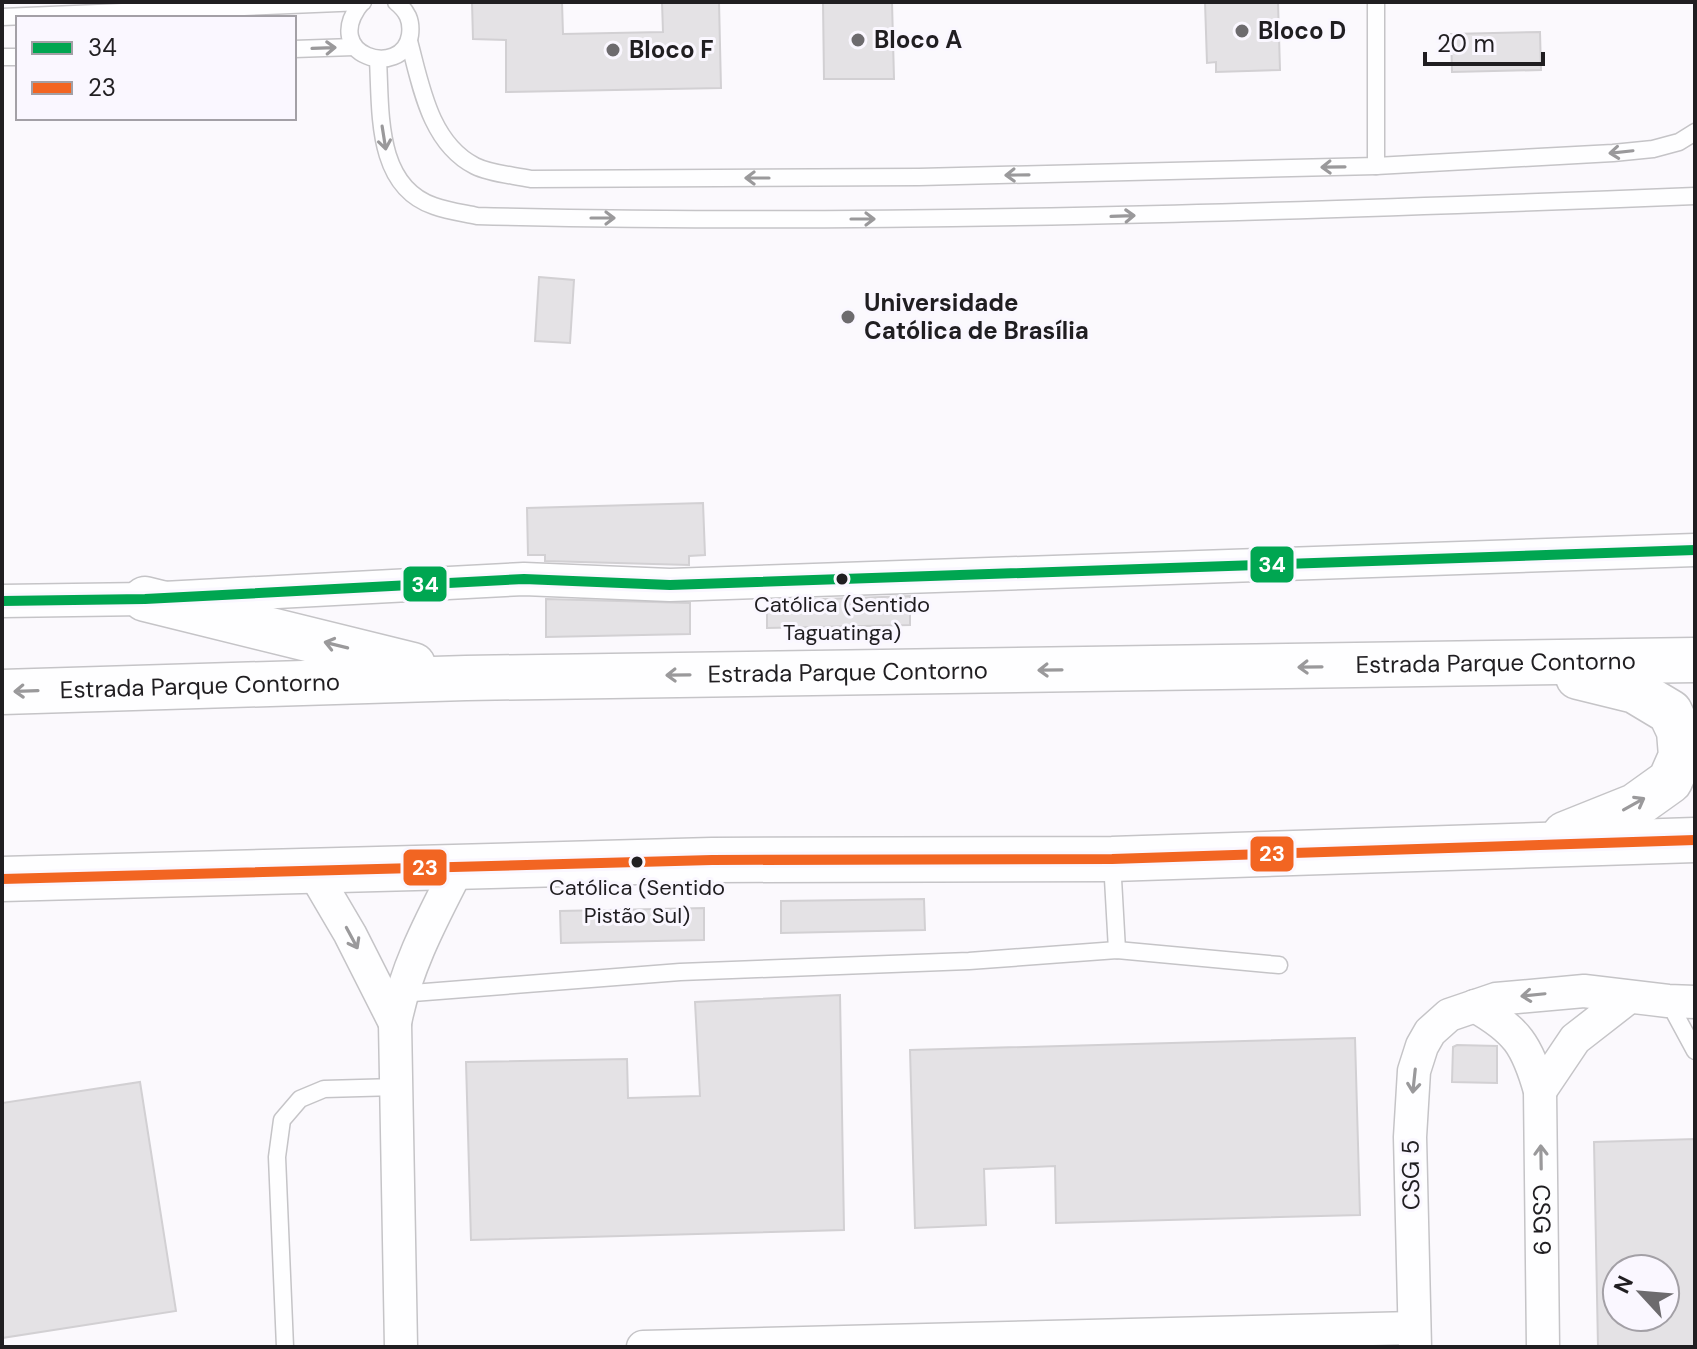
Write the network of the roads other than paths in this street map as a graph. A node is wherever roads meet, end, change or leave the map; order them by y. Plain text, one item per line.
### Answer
1 (362, 2) edge
2 (396, 2) edge
3 (1376, 2) edge
4 (146, 7) edge
5 (16, 16) edge
6 (409, 41) junction
7 (354, 47) junction
8 (296, 49) edge
9 (378, 60) junction
10 (1695, 132) edge
11 (1376, 166) junction
12 (1695, 196) edge
13 (1695, 550) edge
14 (145, 599) junction
15 (2, 601) edge
16 (1695, 660) edge
17 (1528, 664) junction
18 (466, 678) junction
19 (2, 692) edge
20 (1695, 840) edge
21 (1537, 845) junction
22 (1112, 859) junction
23 (459, 866) junction
24 (313, 871) junction
25 (2, 879) edge
26 (1117, 950) junction
27 (1279, 965) dead end
28 (1620, 996) junction
29 (1681, 1002) edge
30 (392, 1003) junction
31 (1462, 1010) junction
32 (1695, 1051) edge
33 (397, 1087) junction
34 (1540, 1091) junction
35 (1414, 1338) edge
36 (285, 1347) edge
37 (401, 1347) edge
38 (643, 1347) edge
39 (1543, 1347) edge

1 - 4 lane
1 - 7 lane
2 - 6 lane
3 - 11 lane
4 - 5 lane
6 - 9 lane
11 -> 6 lane
8 -> 7 lane
7 - 9 lane
9 -> 12 lane
10 -> 11 lane
13 - 14 street
14 - 15 street
18 -> 14 highway
16 - 17 highway, Estrada Parque Contorno
17 -> 18 highway, Estrada Parque Contorno
21 -> 17 highway
18 -> 19 highway, Estrada Parque Contorno
20 - 21 highway
21 - 22 highway
22 - 23 highway
22 - 26 lane
23 - 24 highway
23 - 30 street
24 - 25 highway
24 -> 30 street
26 - 27 lane
26 - 30 lane
28 - 29 street
28 -> 31 street
28 - 34 street
29 - 32 lane
30 - 33 street
31 - 34 street, CSG 9
31 -> 35 street, CSG 5
33 - 36 lane
33 - 37 street
39 -> 34 street, CSG 9
35 - 38 street

